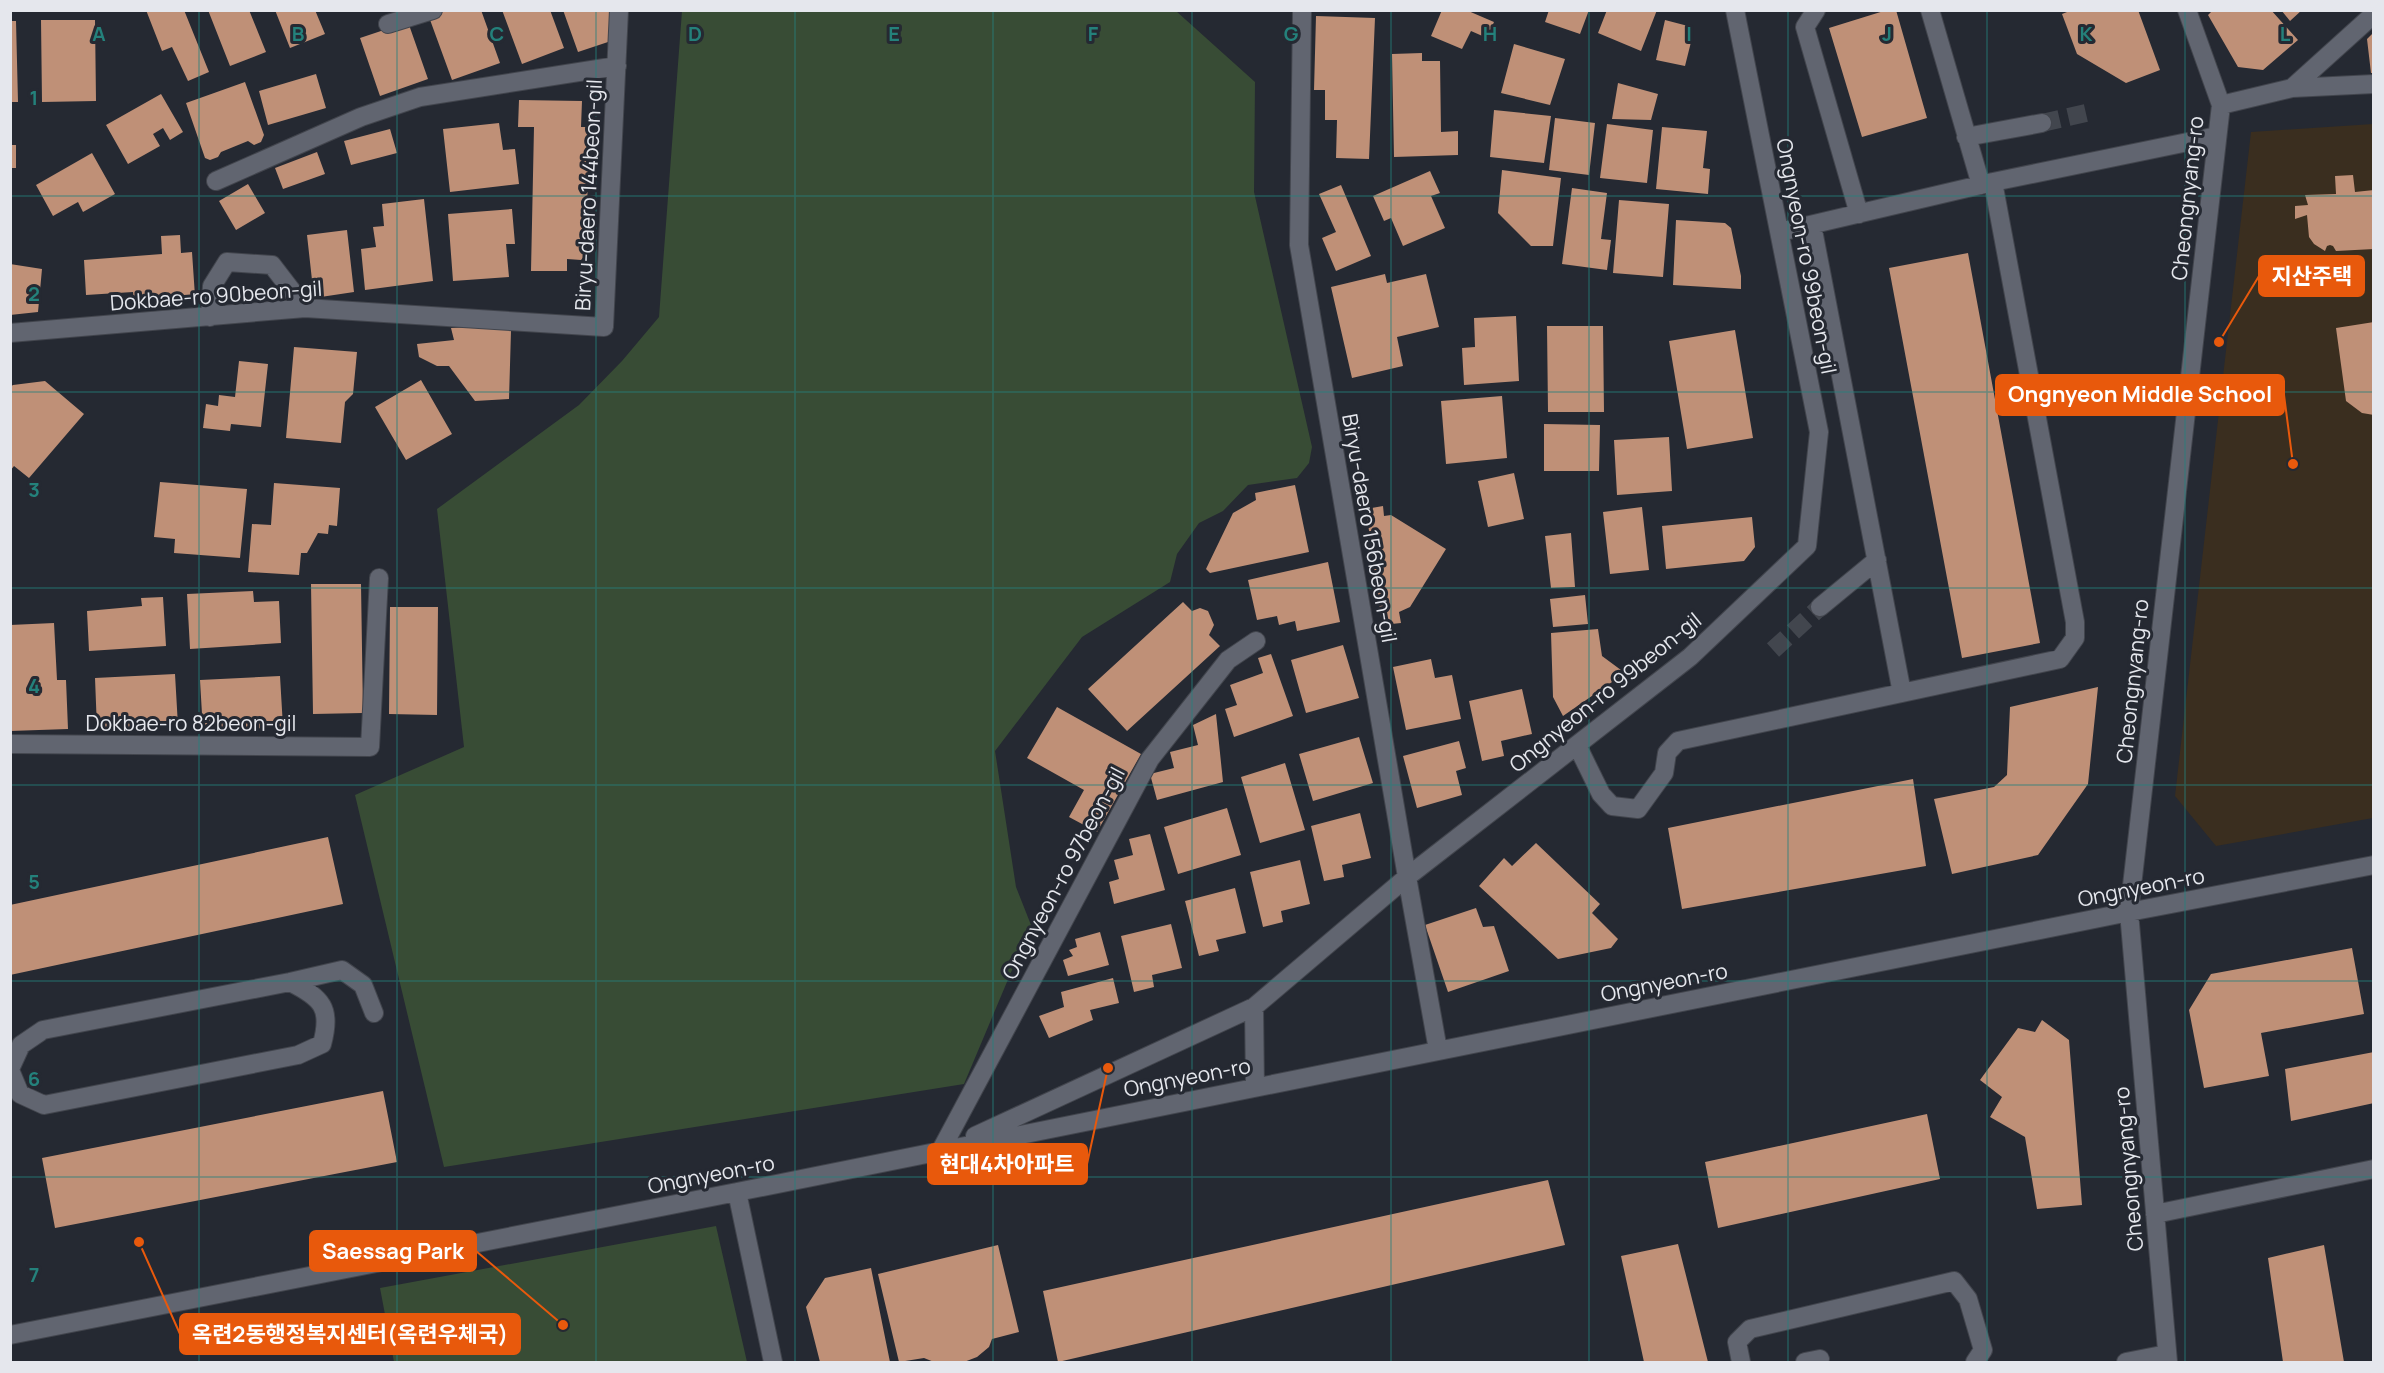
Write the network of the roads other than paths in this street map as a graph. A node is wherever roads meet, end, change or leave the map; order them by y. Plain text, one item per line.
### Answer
1 (433, 10) edge
2 (619, 10) edge
3 (1302, 10) edge
4 (1735, 10) edge
5 (1816, 10) edge
6 (1930, 10) edge
7 (2187, 10) edge
8 (2373, 14) edge
9 (388, 24) dead end
10 (617, 66) junction
11 (2373, 84) edge
12 (2292, 88) junction
13 (2221, 105) junction
14 (2042, 123) tunnel mouth
15 (2217, 136) junction
16 (1966, 137) junction
17 (216, 181) dead end
18 (1987, 183) junction
19 (1859, 214) junction
20 (1812, 225) junction
21 (1780, 232) junction
22 (305, 308) junction
23 (210, 316) junction
24 (604, 327) joint
25 (10, 333) edge
26 (1877, 560) junction
27 (379, 578) dead end
28 (1820, 607) tunnel mouth
29 (1256, 640) dead end
30 (1902, 693) junction
31 (10, 744) edge
32 (1577, 745) junction
33 (2373, 865) edge
34 (1407, 877) junction
35 (2129, 912) junction
36 (290, 982) junction
37 (1254, 1006) junction
38 (374, 1013) dead end
39 (1438, 1050) junction
40 (10, 1070) edge
41 (1255, 1087) junction
42 (945, 1149) junction
43 (2373, 1171) edge
44 (737, 1192) junction
45 (2155, 1214) junction
46 (10, 1335) edge
47 (2168, 1358) edge
48 (773, 1362) edge
49 (1741, 1362) edge
50 (1975, 1362) edge
51 (2126, 1362) edge

1 - 9 street
2 - 10 street, Biryu-daero 144beon-gil
3 - 34 street, Biryu-daero 156beon-gil
4 - 21 street, Ongnyeon-ro 99beon-gil
5 - 19 street
6 - 16 street
7 - 13 street, Cheongnyang-ro
8 - 12 street
10 - 17 street, Biryu-daero 144beon-gil
10 - 24 street, Biryu-daero 144beon-gil
11 - 12 street
12 - 13 street
13 - 15 street, Cheongnyang-ro
14 - 16 street
15 - 18 street
15 - 35 street, Cheongnyang-ro
16 - 18 street
18 - 19 street
18 - 30 street
19 - 20 street
20 - 21 street
20 - 26 street
21 - 32 street, Ongnyeon-ro 99beon-gil
22 - 23 street, Dokbae-ro 90beon-gil
22 - 23 street
22 - 24 street, Dokbae-ro 90beon-gil
23 - 25 street, Dokbae-ro 90beon-gil
26 - 28 street
26 - 30 street
27 - 31 street, Dokbae-ro 82beon-gil
29 - 42 street, Ongnyeon-ro 97beon-gil
30 - 32 street
32 - 34 street, Ongnyeon-ro 99beon-gil
33 - 35 street, Ongnyeon-ro
34 - 37 street, Ongnyeon-ro 99beon-gil
34 - 39 street, Biryu-daero 156beon-gil
35 - 39 street, Ongnyeon-ro
35 - 45 street, Cheongnyang-ro
36 - 38 street
36 - 40 street
36 - 40 street
37 - 41 street
37 - 42 street, Ongnyeon-ro 99beon-gil
39 - 41 street, Ongnyeon-ro
41 - 42 street, Ongnyeon-ro
42 - 44 street, Ongnyeon-ro
43 - 45 street
44 - 46 street, Ongnyeon-ro
44 - 48 street
45 - 47 street, Cheongnyang-ro
47 - 51 street
49 - 50 street

